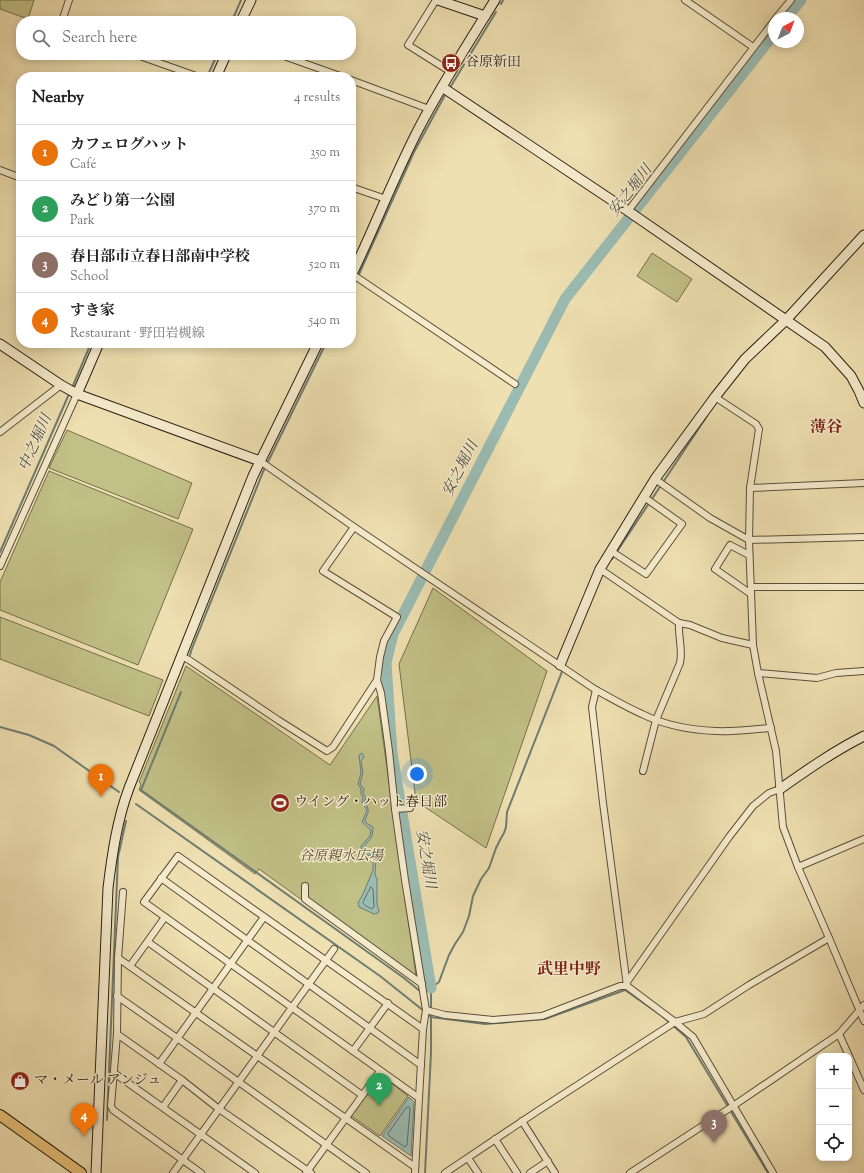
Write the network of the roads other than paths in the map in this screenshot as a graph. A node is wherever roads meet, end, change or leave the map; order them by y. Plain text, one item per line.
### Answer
1 (69, 0) edge
2 (251, 0) edge
3 (437, 0) edge
4 (495, 0) edge
5 (685, 0) edge
6 (791, 0) edge
7 (781, 12) edge
8 (64, 16) edge
9 (243, 16) edge
10 (485, 16) junction
11 (768, 28) edge
12 (753, 47) junction
13 (151, 60) edge
14 (224, 60) edge
15 (295, 60) edge
16 (185, 72) edge
17 (218, 72) edge
18 (329, 72) edge
19 (451, 72) junction
20 (356, 82) edge
21 (442, 87) junction
22 (429, 109) junction
23 (0, 170) edge
24 (16, 176) edge
25 (356, 189) edge
26 (386, 199) junction
27 (628, 211) junction
28 (864, 235) edge
29 (356, 266) edge
30 (356, 277) edge
31 (786, 320) junction
32 (0, 344) edge
33 (96, 348) edge
34 (316, 348) edge
35 (514, 384) dead end
36 (70, 390) junction
37 (715, 397) junction
38 (864, 403) edge
39 (0, 432) edge
40 (262, 462) junction
41 (655, 479) junction
42 (864, 483) edge
43 (750, 488) junction
44 (644, 497) junction
45 (354, 526) junction
46 (864, 537) edge
47 (748, 540) junction
48 (611, 551) junction
49 (749, 555) junction
50 (0, 566) edge
51 (600, 569) junction
52 (751, 587) junction
53 (864, 587) edge
54 (751, 594) junction
55 (679, 622) junction
56 (753, 645) junction
57 (181, 656) junction
58 (562, 667) junction
59 (864, 671) edge
60 (758, 673) junction
61 (378, 680) junction
62 (596, 690) junction
63 (656, 720) junction
64 (771, 728) junction
65 (864, 736) edge
66 (643, 771) dead end
67 (780, 789) junction
68 (410, 808) dead end
69 (395, 809) junction
70 (864, 839) edge
71 (798, 867) junction
72 (161, 878) junction
73 (305, 886) dead end
74 (123, 892) dead end
75 (165, 917) junction
76 (264, 917) junction
77 (829, 938) junction
78 (247, 941) junction
79 (148, 942) junction
80 (334, 949) dead end
81 (118, 958) junction
82 (326, 960) junction
83 (230, 964) junction
84 (130, 966) junction
85 (308, 984) junction
86 (627, 984) junction
87 (422, 987) junction
88 (213, 988) junction
89 (118, 996) junction
90 (388, 1003) junction
91 (864, 1005) edge
92 (292, 1008) junction
93 (426, 1010) junction
94 (859, 1011) junction
95 (196, 1012) junction
96 (864, 1021) edge
97 (675, 1022) junction
98 (370, 1028) junction
99 (423, 1029) junction
100 (274, 1032) junction
101 (117, 1034) junction
102 (839, 1034) junction
103 (177, 1038) junction
104 (353, 1051) junction
105 (848, 1053) edge
106 (257, 1056) junction
107 (852, 1063) edge
108 (158, 1064) junction
109 (421, 1065) junction
110 (380, 1071) junction
111 (114, 1073) junction
112 (182, 1080) junction
113 (238, 1082) junction
114 (864, 1090) edge
115 (362, 1095) junction
116 (419, 1098) junction
117 (733, 1106) junction
118 (163, 1107) junction
119 (219, 1109) junction
120 (0, 1115) edge
121 (345, 1118) junction
122 (522, 1121) junction
123 (201, 1134) junction
124 (495, 1139) junction
125 (326, 1145) junction
126 (468, 1158) junction
127 (183, 1160) junction
128 (548, 1161) junction
129 (415, 1170) edge
130 (308, 1172) edge
131 (81, 1173) edge
132 (96, 1173) edge
133 (173, 1173) edge
134 (201, 1173) edge
135 (255, 1173) edge
136 (366, 1173) edge
137 (445, 1173) edge
138 (478, 1173) edge
139 (517, 1173) edge
140 (530, 1173) edge
141 (556, 1173) edge
142 (630, 1173) edge
143 (773, 1173) edge

1 - 8 street
2 - 9 street
3 - 10 street
3 - 19 street
4 - 10 street
5 - 12 street
6 - 7 street
10 - 19 street
11 - 12 street
12 - 27 street
13 - 16 street
14 - 17 street
15 - 18 street
19 - 21 street
20 - 22 street
21 - 22 street
21 - 27 street
22 - 26 street
23 - 24 street
25 - 26 street
26 - 29 street
27 - 31 street
28 - 31 street
30 - 35 street
31 - 37 street
31 - 38 street
32 - 36 street
33 - 36 street
34 - 40 street
36 - 39 street
36 - 40 street
36 - 50 street
37 - 41 street
37 - 43 street
40 - 45 street
40 - 57 street
41 - 44 street
41 - 47 street
42 - 43 street
43 - 47 street
44 - 48 street
44 - 48 street
45 - 58 street
45 - 61 street
46 - 47 street
47 - 49 street
48 - 51 street
49 - 52 street
49 - 54 street
51 - 55 street
51 - 58 street
52 - 53 street
52 - 54 street
54 - 56 street
55 - 56 street
55 - 63 street
56 - 60 street
57 - 61 street
57 - 132 street
58 - 62 street
59 - 60 street
60 - 64 street
61 - 69 street
62 - 63 street
62 - 86 street
63 - 64 street
63 - 66 street
64 - 67 street
65 - 67 street
67 - 71 street
67 - 86 street
68 - 69 street
69 - 87 street
70 - 71 street
71 - 77 street
72 - 75 street
72 - 76 street
72 - 78 street
73 - 87 street
74 - 81 street
75 - 79 street
75 - 83 street
76 - 78 street
76 - 82 street
77 - 94 street
77 - 97 street
78 - 83 street
78 - 85 street
79 - 84 street
79 - 88 street
80 - 82 street
81 - 84 street
81 - 89 street
82 - 85 street
82 - 90 street
83 - 88 street
83 - 92 street
84 - 95 street
85 - 92 street
85 - 98 street
86 - 93 street
86 - 97 street
87 - 93 street
88 - 95 street
88 - 100 street
89 - 101 street
89 - 103 street
90 - 98 street
90 - 99 street
91 - 94 street
92 - 100 street
92 - 104 street
93 - 99 street
94 - 96 street
94 - 102 street
95 - 103 street
95 - 106 street
97 - 117 street
97 - 122 street
98 - 104 street
98 - 109 street
99 - 109 street
100 - 106 street
100 - 115 street
101 - 108 street
101 - 111 street
102 - 105 street
102 - 117 street
103 - 108 street
103 - 113 street
104 - 110 street
106 - 113 street
106 - 121 street
107 - 114 street
108 - 112 street
109 - 116 street
110 - 115 street
110 - 116 street
111 - 118 street
111 - 127 street
112 - 118 street
112 - 119 street
113 - 119 street
113 - 125 street
115 - 121 street
116 - 129 street
117 - 142 street
117 - 143 street
118 - 123 street
119 - 123 street
119 - 130 street
120 - 131 main road
121 - 125 street
121 - 129 street
122 - 124 street
122 - 128 street
123 - 127 street
123 - 135 street
124 - 126 street
124 - 139 street
125 - 130 street
125 - 136 street
126 - 137 street
126 - 138 street
127 - 133 street
127 - 134 street
128 - 140 street
128 - 141 street

